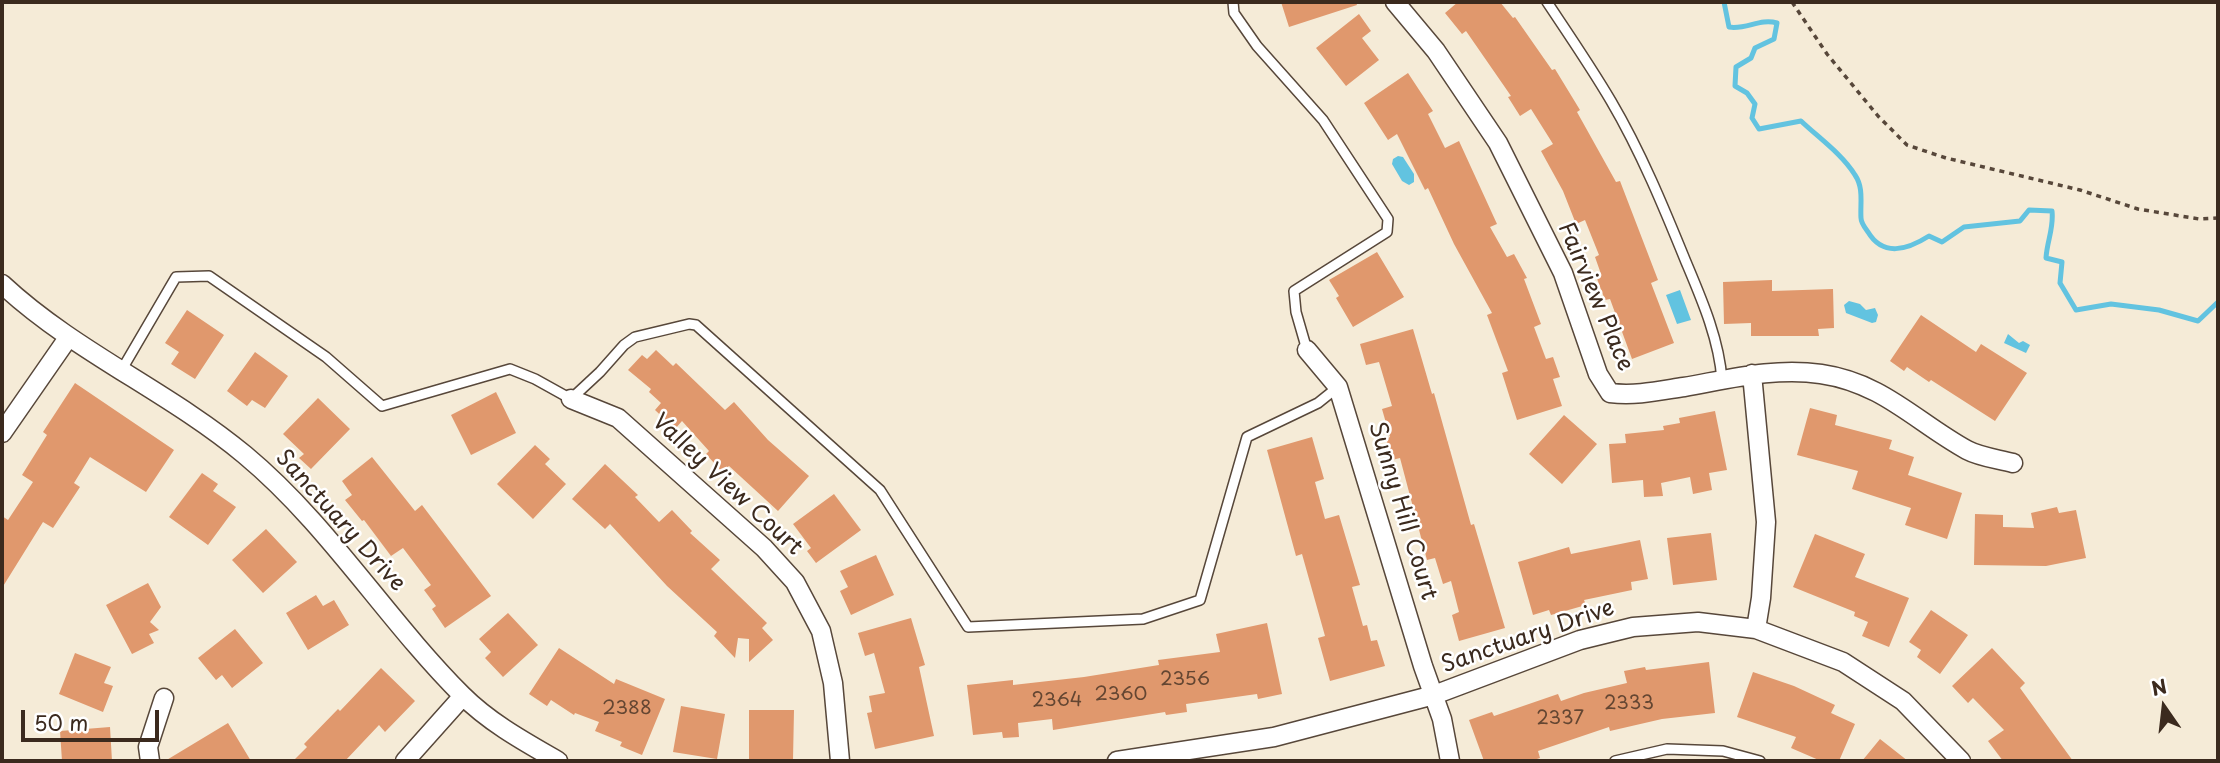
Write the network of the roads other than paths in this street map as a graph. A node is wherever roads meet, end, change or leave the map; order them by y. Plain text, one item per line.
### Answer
1 (1233, 2) edge
2 (1395, 2) edge
3 (1547, 2) edge
4 (2, 284) edge
5 (68, 338) junction
6 (1307, 350) joint
7 (121, 370) junction
8 (1752, 374) junction
9 (1723, 380) junction
10 (1338, 387) junction
11 (571, 399) junction
12 (2, 433) edge
13 (2013, 463) dead end
14 (1756, 629) junction
15 (1434, 695) junction
16 (463, 696) junction
17 (164, 698) dead end
18 (150, 761) edge
19 (405, 761) edge
20 (558, 761) edge
21 (840, 761) edge
22 (1117, 761) edge
23 (1450, 761) edge
24 (1615, 761) edge
25 (1760, 761) edge
26 (1961, 761) edge

1 - 6 lane
2 - 9 street, Fairview Place
3 - 9 lane
4 - 5 street, Sanctuary Drive
5 - 7 street, Sanctuary Drive
5 - 12 street
6 - 10 street, Sunny Hill Court
7 - 11 lane
7 - 16 street, Sanctuary Drive
8 - 9 street, Fairview Place
8 - 13 street, Fairview Place
8 - 14 street
10 - 11 lane
10 - 15 street, Sunny Hill Court
11 - 21 street, Valley View Court
14 - 15 street, Sanctuary Drive
14 - 26 street, Sanctuary Drive
15 - 22 street, Sanctuary Drive
15 - 23 street, Sunny Hill Court
16 - 19 street
16 - 20 street, Sanctuary Drive
17 - 18 street
24 - 25 lane

